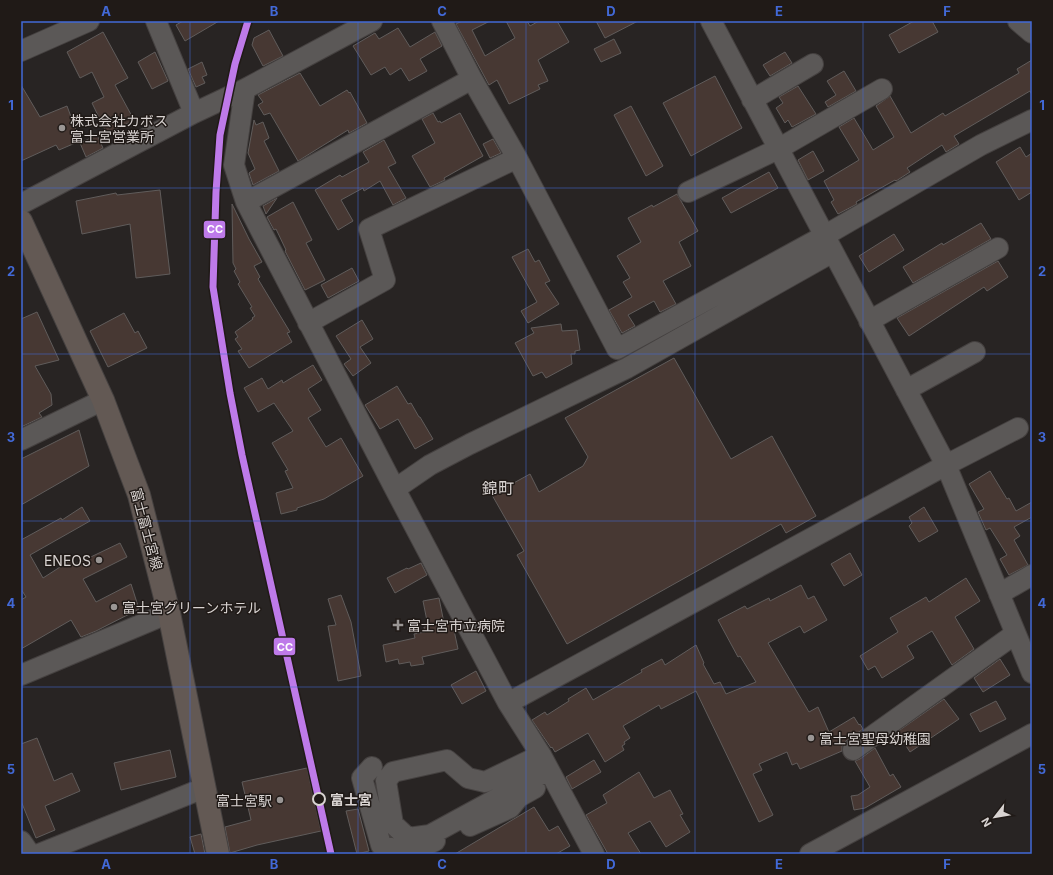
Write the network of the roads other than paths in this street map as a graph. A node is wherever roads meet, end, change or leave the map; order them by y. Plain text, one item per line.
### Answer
1 (89, 21) edge
2 (156, 21) edge
3 (372, 21) edge
4 (442, 21) edge
5 (711, 21) edge
6 (1018, 21) edge
7 (1032, 33) edge
8 (21, 51) edge
9 (813, 64) dead end
10 (472, 79) junction
11 (245, 89) junction
12 (882, 89) dead end
13 (752, 100) junction
14 (194, 113) junction
15 (1032, 120) edge
16 (778, 148) junction
17 (517, 158) junction
18 (688, 192) dead end
19 (246, 202) junction
20 (21, 204) edge
21 (21, 221) edge
22 (828, 244) junction
23 (998, 248) dead end
24 (869, 321) junction
25 (308, 323) junction
26 (975, 352) dead end
27 (906, 390) junction
28 (104, 400) junction
29 (1018, 428) dead end
30 (21, 440) edge
31 (946, 465) junction
32 (395, 489) junction
33 (1032, 576) edge
34 (999, 594) junction
35 (169, 613) junction
36 (1015, 634) junction
37 (1032, 672) edge
38 (21, 675) edge
39 (508, 702) junction
40 (1032, 734) edge
41 (853, 750) dead end
42 (545, 763) junction
43 (372, 768) dead end
44 (538, 786) dead end
45 (204, 788) junction
46 (21, 841) edge
47 (30, 854) edge
48 (38, 854) edge
49 (218, 854) edge
50 (594, 854) edge
51 (810, 854) edge

1 - 8 street
2 - 14 street
3 - 11 street
4 - 10 street
5 - 13 street
6 - 7 street
9 - 13 street
10 - 17 street
10 - 19 street
11 - 14 street
11 - 19 street
12 - 16 street
13 - 16 street
14 - 20 street
15 - 22 street
16 - 18 street
16 - 22 street
17 - 22 street
17 - 25 street
19 - 25 street
21 - 28 main road, 富士富士宮線
22 - 24 street
22 - 32 street
23 - 24 street
24 - 27 street
25 - 32 street
26 - 27 street
27 - 31 street
28 - 30 street
28 - 35 main road, 富士富士宮線
29 - 31 street
31 - 34 street
31 - 39 street
32 - 39 street
33 - 34 street
34 - 36 street
35 - 38 street
35 - 45 main road, 富士富士宮線
36 - 37 street
36 - 41 street
39 - 42 street
40 - 51 street
42 - 42 street
42 - 50 street
43 - 44 street
45 - 48 street
45 - 49 main road, 富士富士宮線
46 - 47 street

